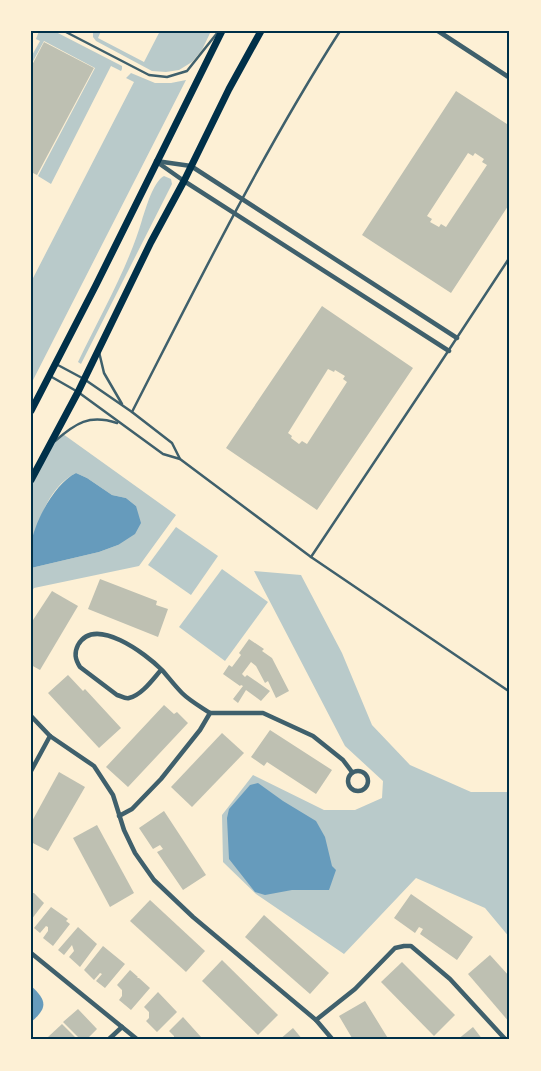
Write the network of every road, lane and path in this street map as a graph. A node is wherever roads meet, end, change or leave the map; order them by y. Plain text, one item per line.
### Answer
1 (64, 31) edge
2 (220, 31) edge
3 (261, 31) edge
4 (340, 31) edge
5 (438, 31) edge
6 (510, 78) edge
7 (156, 161) junction
8 (191, 166) junction
9 (184, 181) junction
10 (241, 199) junction
11 (234, 213) junction
12 (510, 257) edge
13 (457, 338) junction
14 (99, 348) junction
15 (449, 351) junction
16 (55, 363) junction
17 (48, 376) junction
18 (84, 379) junction
19 (78, 392) junction
20 (123, 405) junction
21 (31, 411) edge
22 (132, 412) junction
23 (122, 425) junction
24 (48, 447) junction
25 (180, 460) junction
26 (32, 477) edge
27 (311, 557) junction
28 (162, 670) junction
29 (510, 692) edge
30 (210, 713) junction
31 (31, 716) edge
32 (50, 736) junction
33 (31, 770) edge
34 (352, 772) junction
35 (119, 816) junction
36 (31, 953) edge
37 (316, 1020) junction
38 (122, 1027) junction
39 (108, 1040) edge
40 (138, 1040) edge
41 (333, 1040) edge
42 (506, 1040) edge

1 - 2 lane
2 - 7 main road
3 - 8 main road
4 - 10 lane
5 - 6 street
7 - 8 street
7 - 9 street
7 - 16 main road
8 - 9 main road
8 - 10 street
9 - 11 street
9 - 14 main road
10 - 11 lane
10 - 13 street
11 - 15 street
11 - 22 lane
12 - 13 lane
13 - 15 lane
14 - 18 main road
14 - 20 lane
15 - 27 lane
16 - 17 main road
16 - 18 lane
17 - 19 lane
17 - 21 main road
18 - 19 main road
18 - 20 lane
19 - 23 lane
19 - 24 main road
20 - 22 lane
22 - 25 lane
23 - 24 lane
23 - 25 lane
24 - 26 main road
25 - 27 lane
27 - 29 lane
28 - 28 street
28 - 30 street
30 - 34 street
30 - 35 street
31 - 32 street
32 - 33 street
32 - 35 street
34 - 34 street
35 - 37 street
36 - 38 street
37 - 41 street
37 - 42 street
38 - 39 street
38 - 40 street

